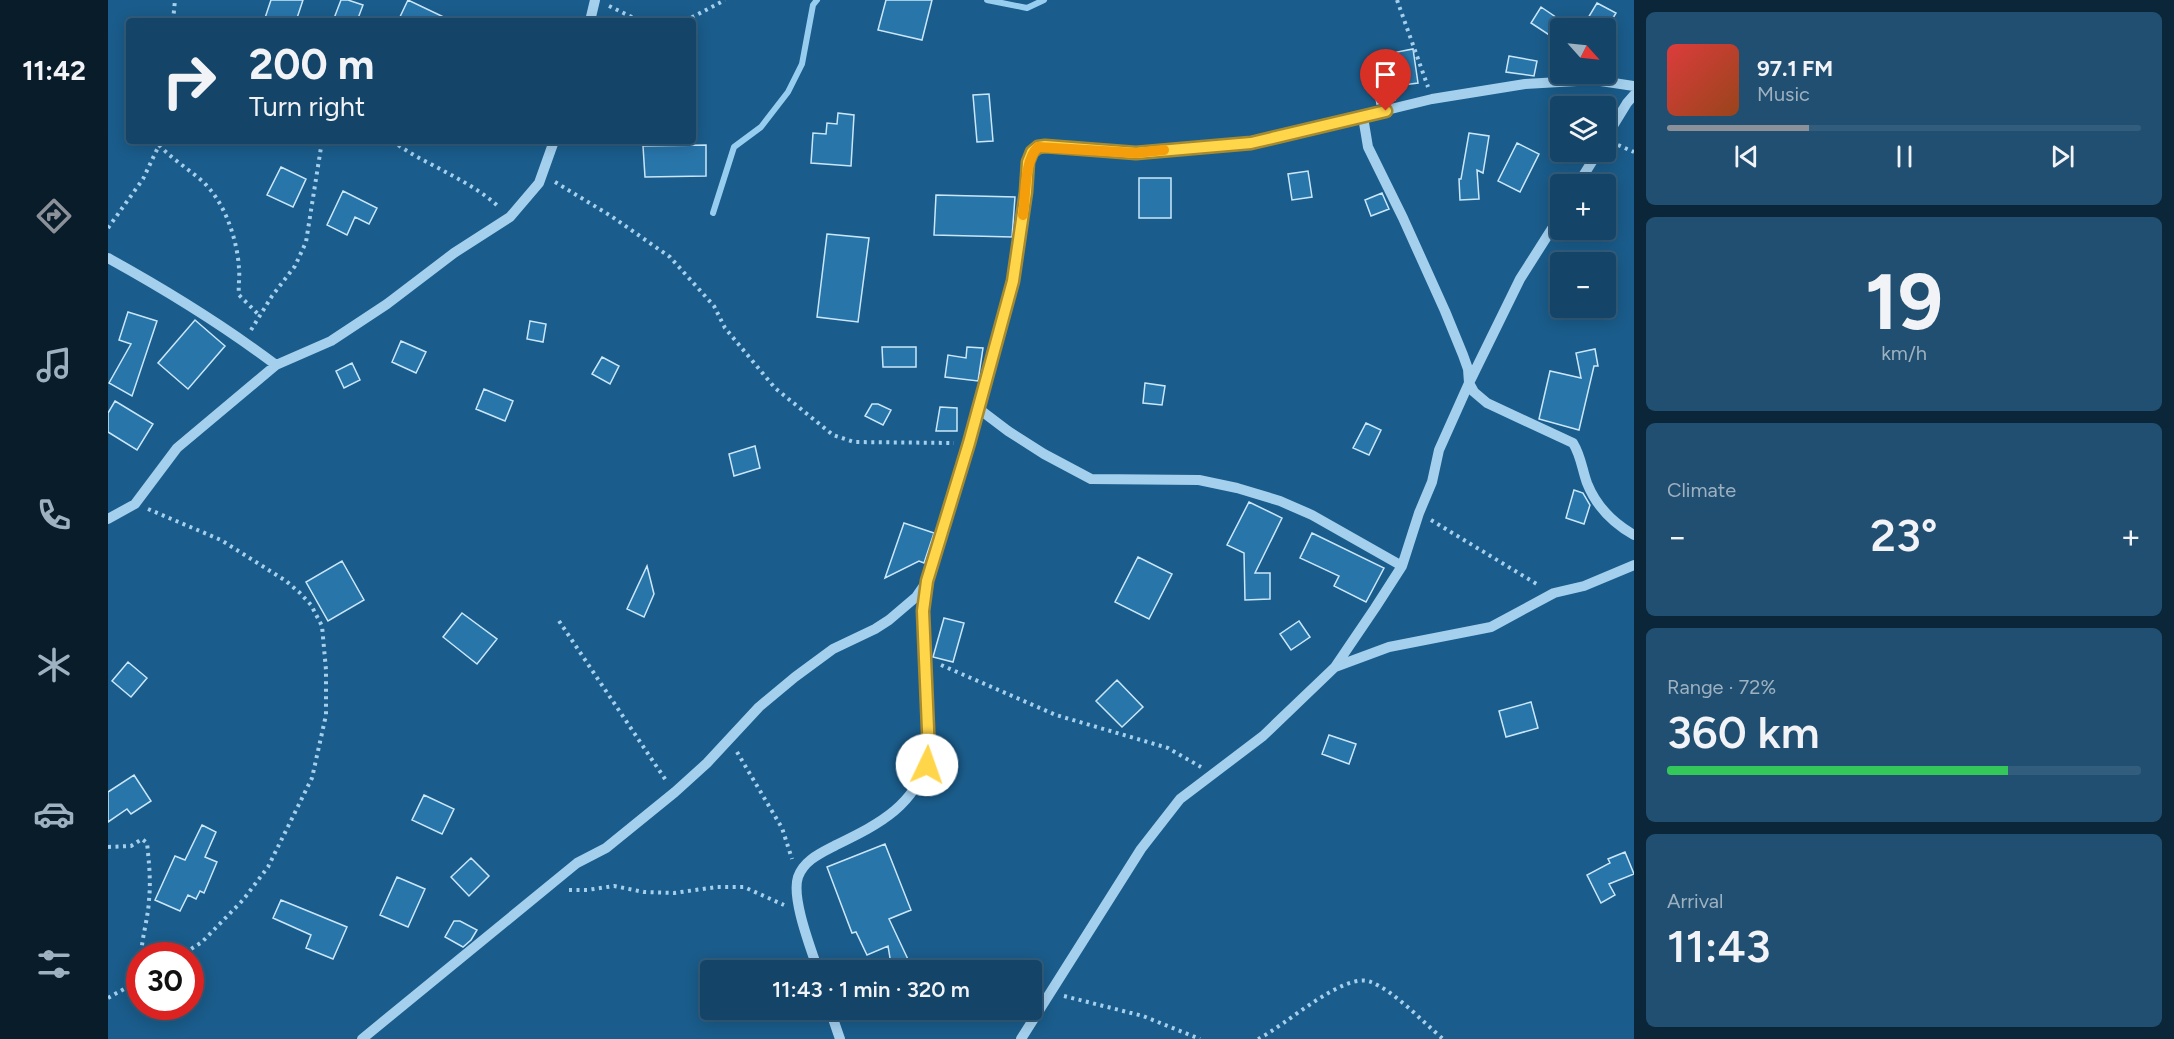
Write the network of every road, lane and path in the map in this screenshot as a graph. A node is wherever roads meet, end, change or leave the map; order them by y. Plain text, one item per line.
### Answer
1 (175, 0) edge
2 (596, 0) edge
3 (725, 0) edge
4 (1397, 0) edge
5 (607, 5) dead end
6 (173, 18) edge
7 (591, 18) edge
8 (634, 18) edge
9 (691, 18) edge
10 (1634, 86) edge
11 (1634, 95) edge
12 (1432, 99) junction
13 (1363, 117) junction
14 (1616, 121) edge
15 (160, 144) edge
16 (161, 144) edge
17 (322, 144) edge
18 (397, 144) edge
19 (553, 144) edge
20 (538, 183) junction
21 (510, 217) junction
22 (108, 228) edge
23 (1550, 232) edge
24 (108, 258) edge
25 (259, 315) junction
26 (245, 341) junction
27 (276, 364) junction
28 (1469, 383) junction
29 (979, 409) junction
30 (969, 443) junction
31 (135, 504) junction
32 (1419, 513) junction
33 (108, 519) edge
34 (1634, 535) edge
35 (1634, 565) edge
36 (1402, 566) junction
37 (927, 581) junction
38 (1554, 593) junction
39 (560, 621) dead end
40 (924, 658) junction
41 (1335, 667) junction
42 (734, 734) junction
43 (1211, 775) junction
44 (675, 792) junction
45 (108, 847) edge
46 (798, 878) junction
47 (544, 891) junction
48 (801, 914) junction
49 (142, 942) edge
50 (202, 942) edge
51 (815, 960) edge
52 (126, 988) edge
53 (1051, 993) junction
54 (108, 998) edge
55 (833, 1020) edge
56 (362, 1039) edge
57 (840, 1039) edge
58 (1021, 1039) edge
59 (1200, 1039) edge
60 (1258, 1039) edge
61 (1443, 1039) edge

1 - 6 path
2 - 7 street
3 - 9 path
4 - 12 path
5 - 8 path
10 - 12 street
11 - 14 street
12 - 13 street
13 - 28 street
13 - 29 street
15 - 22 path
16 - 25 path
17 - 25 path
18 - 21 path
19 - 20 street
20 - 21 street
20 - 30 path
21 - 27 street
23 - 28 street
24 - 26 street
25 - 26 path
26 - 27 street
27 - 31 street
28 - 32 street
28 - 34 street
29 - 30 street
29 - 36 street
30 - 37 street
31 - 33 street
31 - 50 path
32 - 36 street
32 - 38 path
35 - 38 street
36 - 41 street
37 - 40 street
37 - 42 street
38 - 41 street
39 - 44 path
40 - 43 path
40 - 46 street
41 - 43 street
42 - 44 street
42 - 46 path
43 - 53 street
44 - 47 street
45 - 49 path
46 - 48 street
47 - 48 path
47 - 56 street
48 - 51 street
52 - 54 path
53 - 58 street
53 - 59 path
55 - 57 street
60 - 61 path

